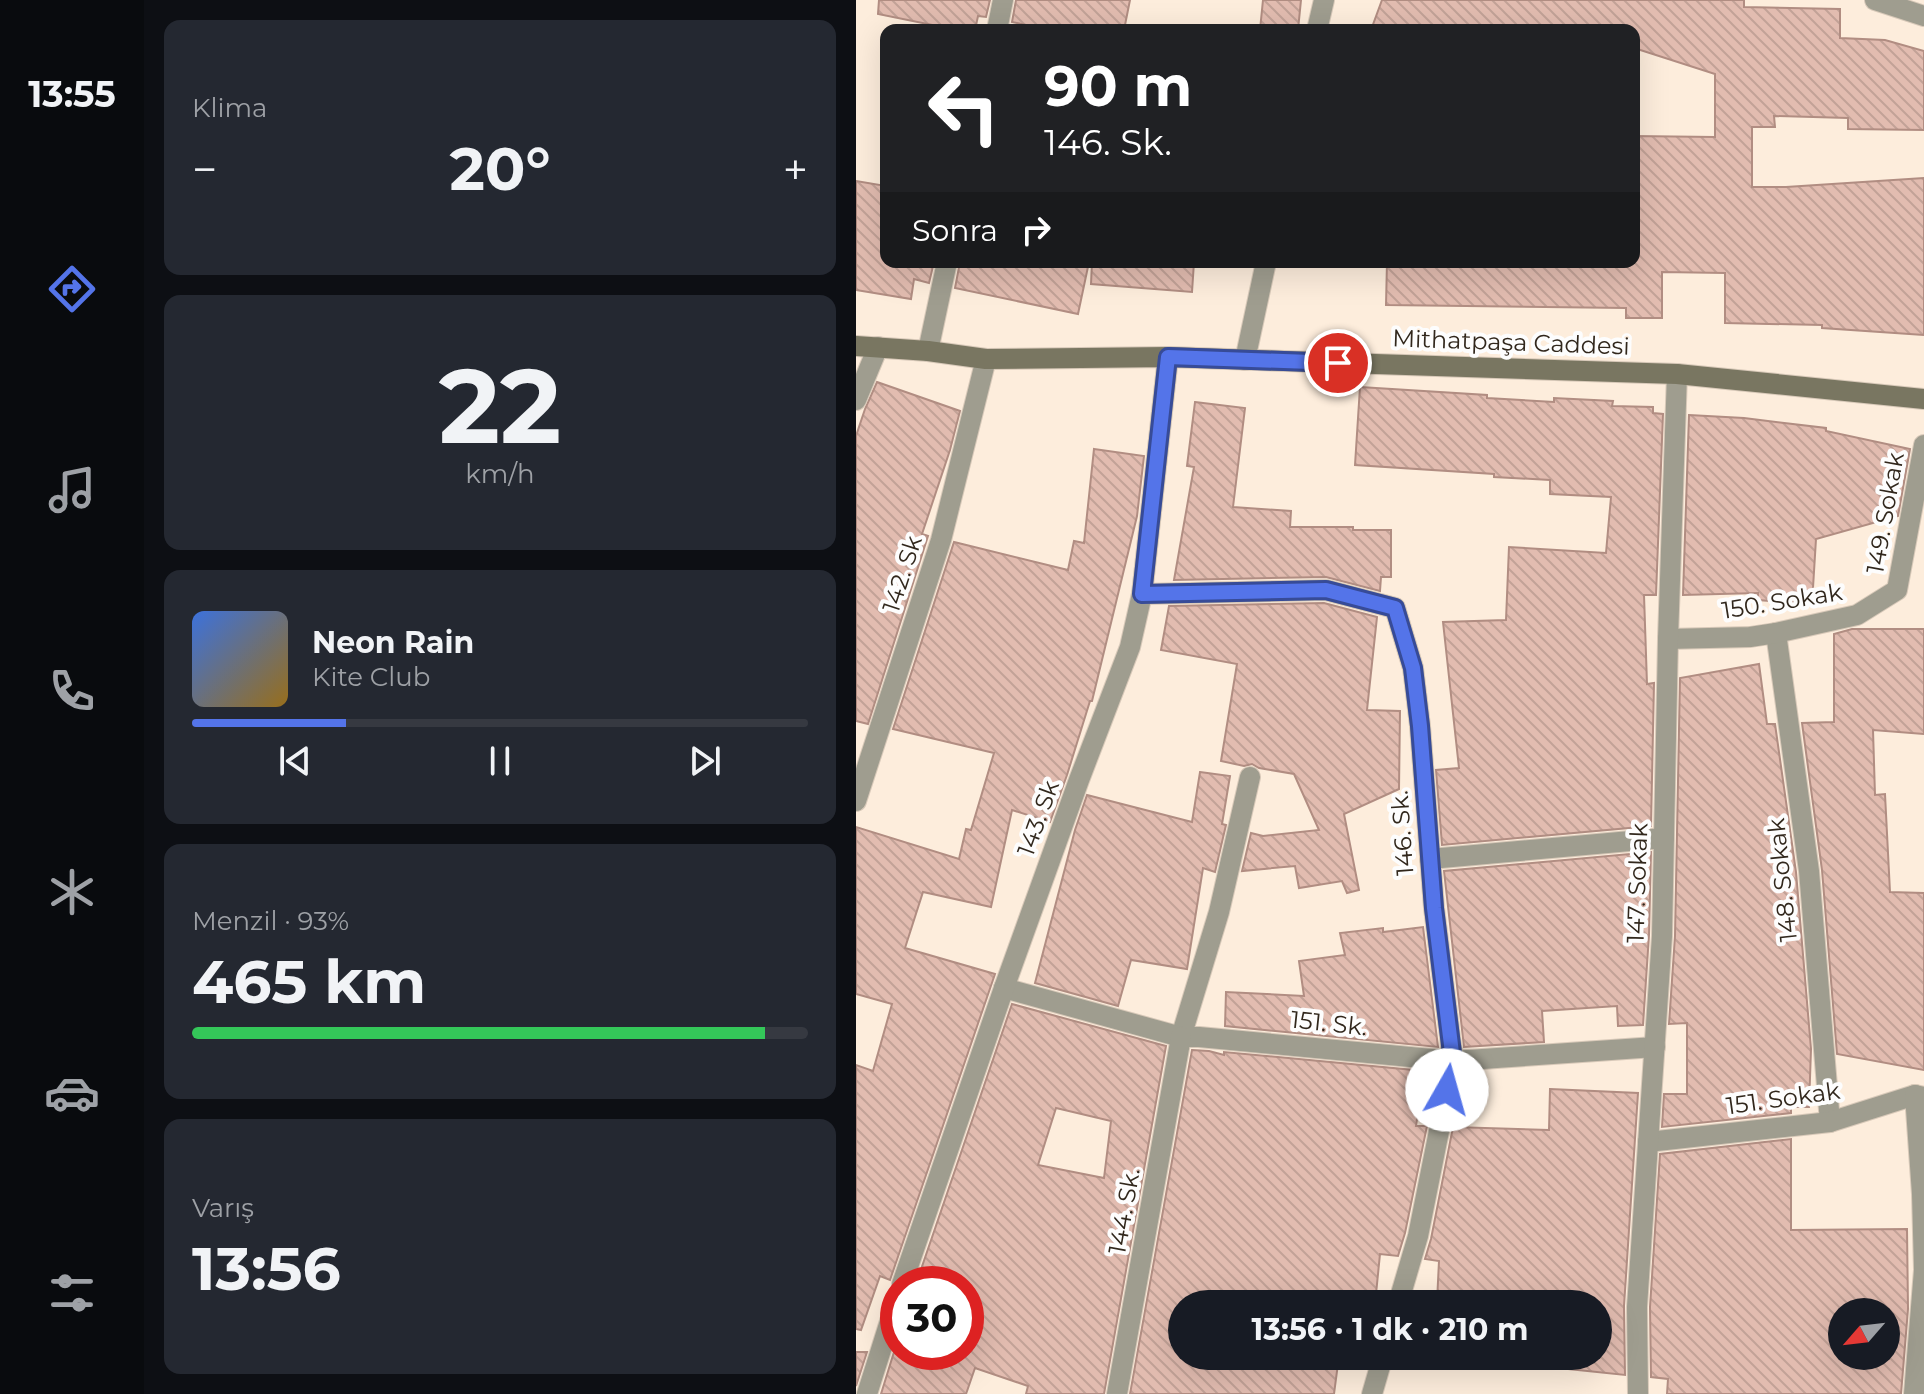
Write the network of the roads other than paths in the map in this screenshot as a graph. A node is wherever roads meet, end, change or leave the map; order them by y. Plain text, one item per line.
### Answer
1 (1003, 0) edge
2 (1324, 0) edge
3 (1875, 0) edge
4 (1924, 16) edge
5 (998, 24) edge
6 (1318, 24) edge
7 (946, 268) edge
8 (1265, 268) edge
9 (856, 346) edge
10 (878, 347) junction
11 (928, 351) junction
12 (1168, 357) junction
13 (986, 359) junction
14 (1245, 360) junction
15 (1677, 374) junction
16 (1924, 399) edge
17 (856, 400) edge
18 (1924, 445) edge
19 (1897, 590) joint
20 (1142, 594) junction
21 (1776, 633) junction
22 (1668, 639) junction
23 (1250, 777) dead end
24 (856, 801) edge
25 (1664, 838) junction
26 (1430, 859) junction
27 (1004, 988) junction
28 (1181, 1037) junction
29 (1655, 1047) junction
30 (1453, 1061) junction
31 (1919, 1096) edge
32 (1830, 1122) junction
33 (1648, 1142) junction
34 (908, 1266) edge
35 (1402, 1290) edge
36 (880, 1353) edge
37 (1379, 1370) edge
38 (867, 1394) edge
39 (1117, 1394) edge
40 (1372, 1394) edge
41 (1638, 1394) edge
42 (1914, 1394) edge

1 - 5 street
2 - 6 street
3 - 4 street
7 - 11 street
8 - 14 street
9 - 10 street, Mithatpaşa Caddesi
10 - 11 street, Mithatpaşa Caddesi
10 - 17 street
11 - 13 street, Mithatpaşa Caddesi
12 - 13 street, Mithatpaşa Caddesi
12 - 14 street, Mithatpaşa Caddesi
12 - 20 street, 143. Sk
13 - 24 street, 142. Sk
14 - 15 street, Mithatpaşa Caddesi
15 - 16 street, Mithatpaşa Caddesi
15 - 22 street, 147. Sokak
18 - 19 street, 149. Sokak
19 - 21 street, 150. Sokak
20 - 26 street, 146. Sk.
20 - 27 street, 143. Sk
21 - 22 street, 150. Sokak
21 - 32 street, 148. Sokak
22 - 25 street, 147. Sokak
23 - 28 street, 144. Sk.
25 - 26 street
25 - 29 street, 147. Sokak
26 - 30 street, 146. Sk.
27 - 28 street, 151. Sk.
27 - 34 street, 143. Sk
28 - 30 street, 151. Sk.
28 - 39 street, 144. Sk.
29 - 30 street, 151. Sk.
29 - 33 street, 147. Sokak
30 - 35 street, 146. Sk.
31 - 32 street, 151. Sokak
31 - 42 street
32 - 33 street, 151. Sokak
33 - 41 street, 147. Sokak
36 - 38 street
37 - 40 street

